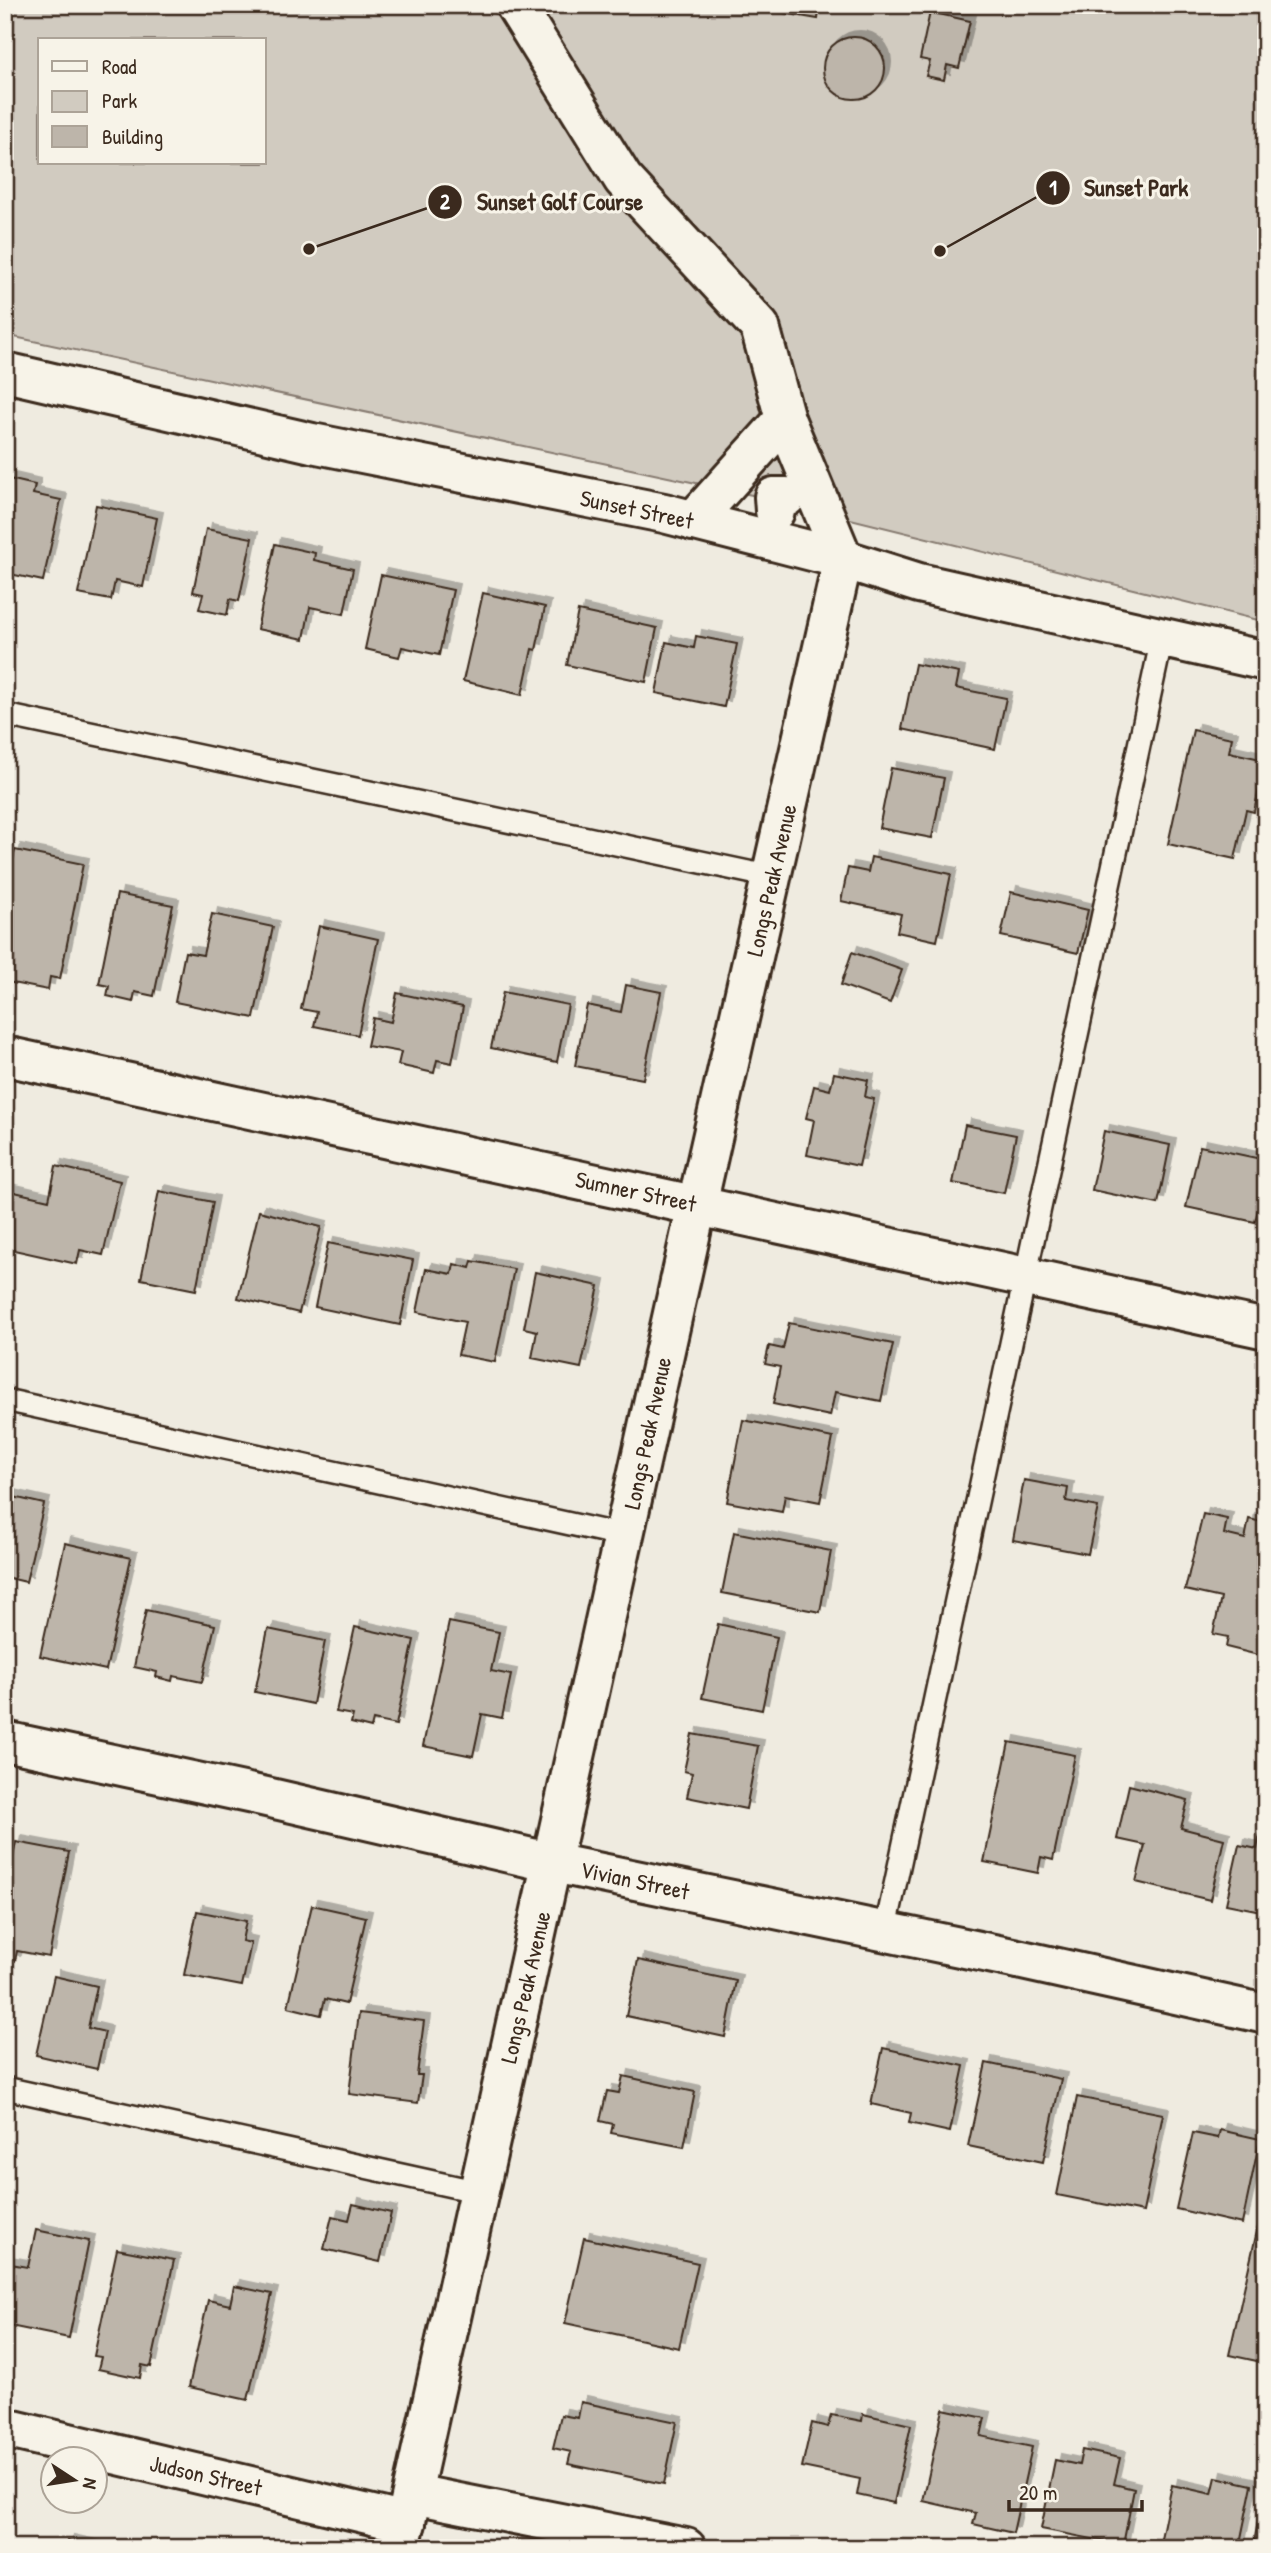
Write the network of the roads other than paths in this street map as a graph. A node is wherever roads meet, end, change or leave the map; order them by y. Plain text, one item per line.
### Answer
1 (515, 5) edge
2 (5, 372) edge
3 (785, 419) junction
4 (693, 521) junction
5 (843, 559) junction
6 (1162, 638) junction
7 (1266, 661) edge
8 (5, 715) edge
9 (772, 877) junction
10 (5, 1055) edge
11 (697, 1205) junction
12 (1025, 1276) junction
13 (1266, 1329) edge
14 (5, 1400) edge
15 (625, 1536) junction
16 (5, 1741) edge
17 (553, 1863) junction
18 (885, 1932) junction
19 (1266, 2014) edge
20 (5, 2088) edge
21 (479, 2192) junction
22 (5, 2428) edge
23 (406, 2522) edge
24 (686, 2548) edge

1 - 3 street
2 - 4 street, Sunset Street
3 - 4 street
3 - 5 street
4 - 5 street, Sunset Street
5 - 6 street, Sunset Street
5 - 9 street, Longs Peak Avenue
6 - 7 street, Sunset Street
6 - 12 lane
8 - 9 lane
9 - 11 street, Longs Peak Avenue
10 - 11 street, Sumner Street
11 - 12 street, Sumner Street
11 - 15 street, Longs Peak Avenue
12 - 13 street, Sumner Street
12 - 18 lane
14 - 15 lane
15 - 17 street, Longs Peak Avenue
16 - 17 street, Vivian Street
17 - 18 street, Vivian Street
17 - 21 street, Longs Peak Avenue
18 - 19 street, Vivian Street
20 - 21 lane
21 - 23 street, Longs Peak Avenue
22 - 23 street, Judson Street
23 - 24 street, Judson Street

